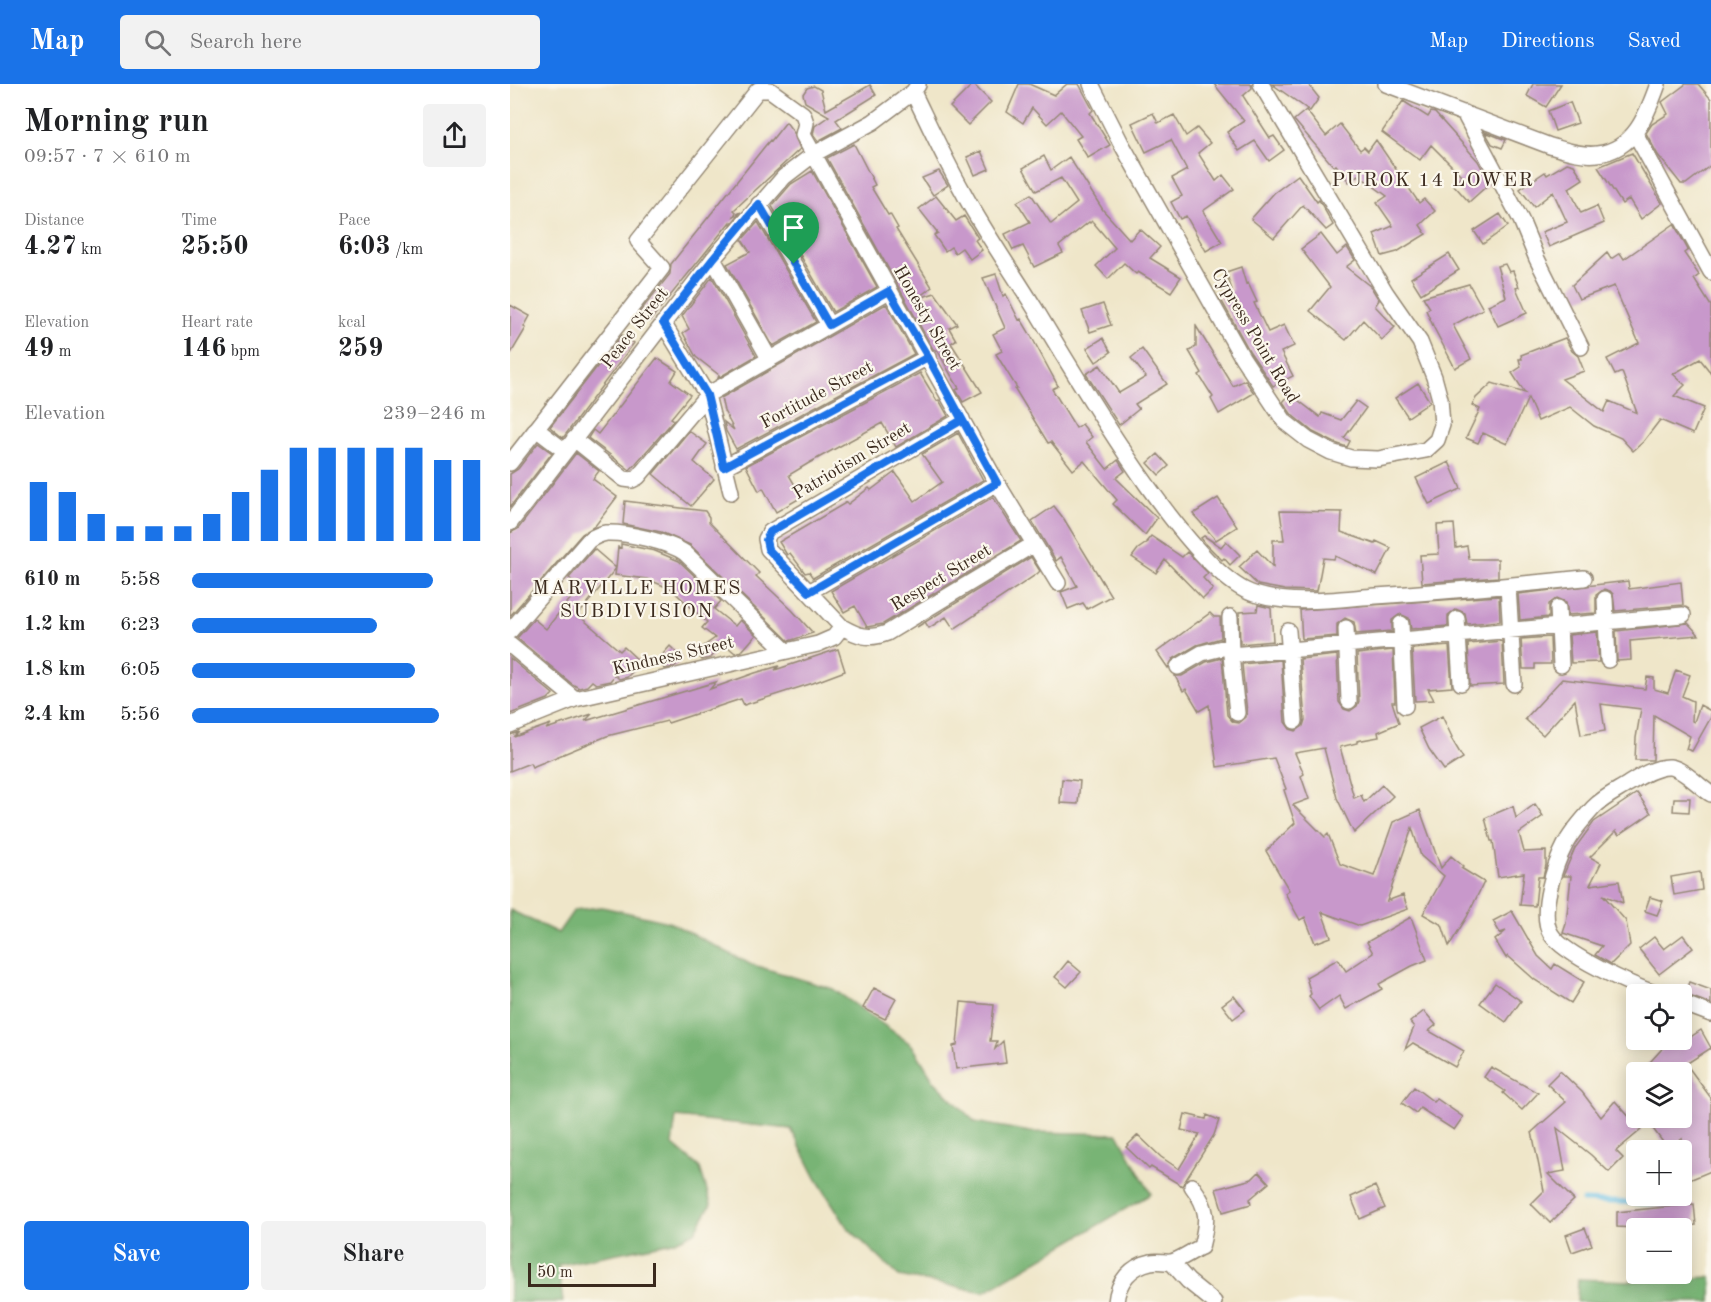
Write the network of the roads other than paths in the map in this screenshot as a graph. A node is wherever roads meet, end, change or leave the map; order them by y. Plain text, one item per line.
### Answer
1 (1091, 84) edge
2 (1261, 84) edge
3 (1386, 84) edge
4 (1658, 84) edge
5 (916, 88) edge
6 (1464, 113) junction
7 (1635, 133) junction
8 (814, 154) junction
9 (759, 204) junction
10 (713, 259) junction
11 (1711, 272) edge
12 (889, 291) junction
13 (663, 323) junction
14 (829, 325) junction
15 (1581, 347) dead end
16 (928, 357) junction
17 (770, 360) junction
18 (707, 395) junction
19 (962, 420) junction
20 (536, 429) junction
21 (570, 445) junction
22 (512, 458) edge
23 (724, 467) junction
24 (997, 483) junction
25 (731, 492) dead end
26 (510, 523) edge
27 (1034, 544) junction
28 (1584, 578) dead end
29 (1058, 583) dead end
30 (1508, 586) junction
31 (809, 592) junction
32 (1605, 599) dead end
33 (1558, 608) dead end
34 (1683, 615) dead end
35 (1230, 617) dead end
36 (1606, 622) junction
37 (1401, 624) dead end
38 (1560, 626) junction
39 (1458, 627) junction
40 (1346, 628) dead end
41 (1511, 630) junction
42 (510, 631) edge
43 (1288, 631) dead end
44 (838, 632) junction
45 (1402, 639) junction
46 (1346, 644) junction
47 (510, 645) edge
48 (1289, 649) junction
49 (1231, 650) junction
50 (786, 651) junction
51 (1608, 660) dead end
52 (1561, 665) dead end
53 (1178, 667) dead end
54 (1461, 683) dead end
55 (1514, 684) dead end
56 (575, 699) junction
57 (1349, 701) dead end
58 (1405, 706) dead end
59 (1237, 713) dead end
60 (1295, 721) dead end
61 (510, 725) edge
62 (1711, 794) edge
63 (1627, 984) edge
64 (1692, 1007) edge
65 (1711, 1014) edge
66 (1192, 1186) dead end
67 (1171, 1262) junction
68 (1116, 1302) edge
69 (1214, 1302) edge

1 - 2 street, Cypress Point Road
3 - 6 street
4 - 7 street
5 - 8 street, Peace Street
5 - 30 street
6 - 7 street
6 - 15 street
7 - 11 street
8 - 9 street, Peace Street
8 - 12 street, Honesty Street
8 - 20 street, Honesty Street
9 - 10 street, Peace Street
9 - 14 street
10 - 13 street, Peace Street
10 - 17 street
12 - 14 street
12 - 16 street, Honesty Street
13 - 18 street
13 - 21 street, Peace Street
14 - 17 street
16 - 19 street, Honesty Street
16 - 23 street, Fortitude Street
17 - 18 street
18 - 21 street
18 - 23 street
19 - 24 street, Honesty Street
19 - 31 street, Patriotism Street
20 - 21 street
20 - 22 street
21 - 26 street, Peace Street
23 - 25 street
24 - 27 street, Honesty Street
24 - 31 street
27 - 29 street, Honesty Street
27 - 44 street, Respect Street
28 - 30 street
30 - 41 street
31 - 44 street
32 - 36 street
33 - 38 street
34 - 36 street
35 - 49 street
36 - 38 street
36 - 51 street
37 - 45 street
38 - 41 street
38 - 52 street
39 - 41 street
39 - 45 street
39 - 54 street
40 - 46 street
41 - 55 street
42 - 50 street
43 - 48 street
44 - 50 street, Kindness Street
45 - 46 street
45 - 58 street
46 - 48 street
46 - 57 street
47 - 56 street
48 - 49 street
48 - 60 street
49 - 53 street
49 - 59 street
50 - 56 street, Kindness Street
56 - 61 street, Kindness Street
62 - 63 street
64 - 65 street
66 - 67 street
67 - 68 street
67 - 69 street

